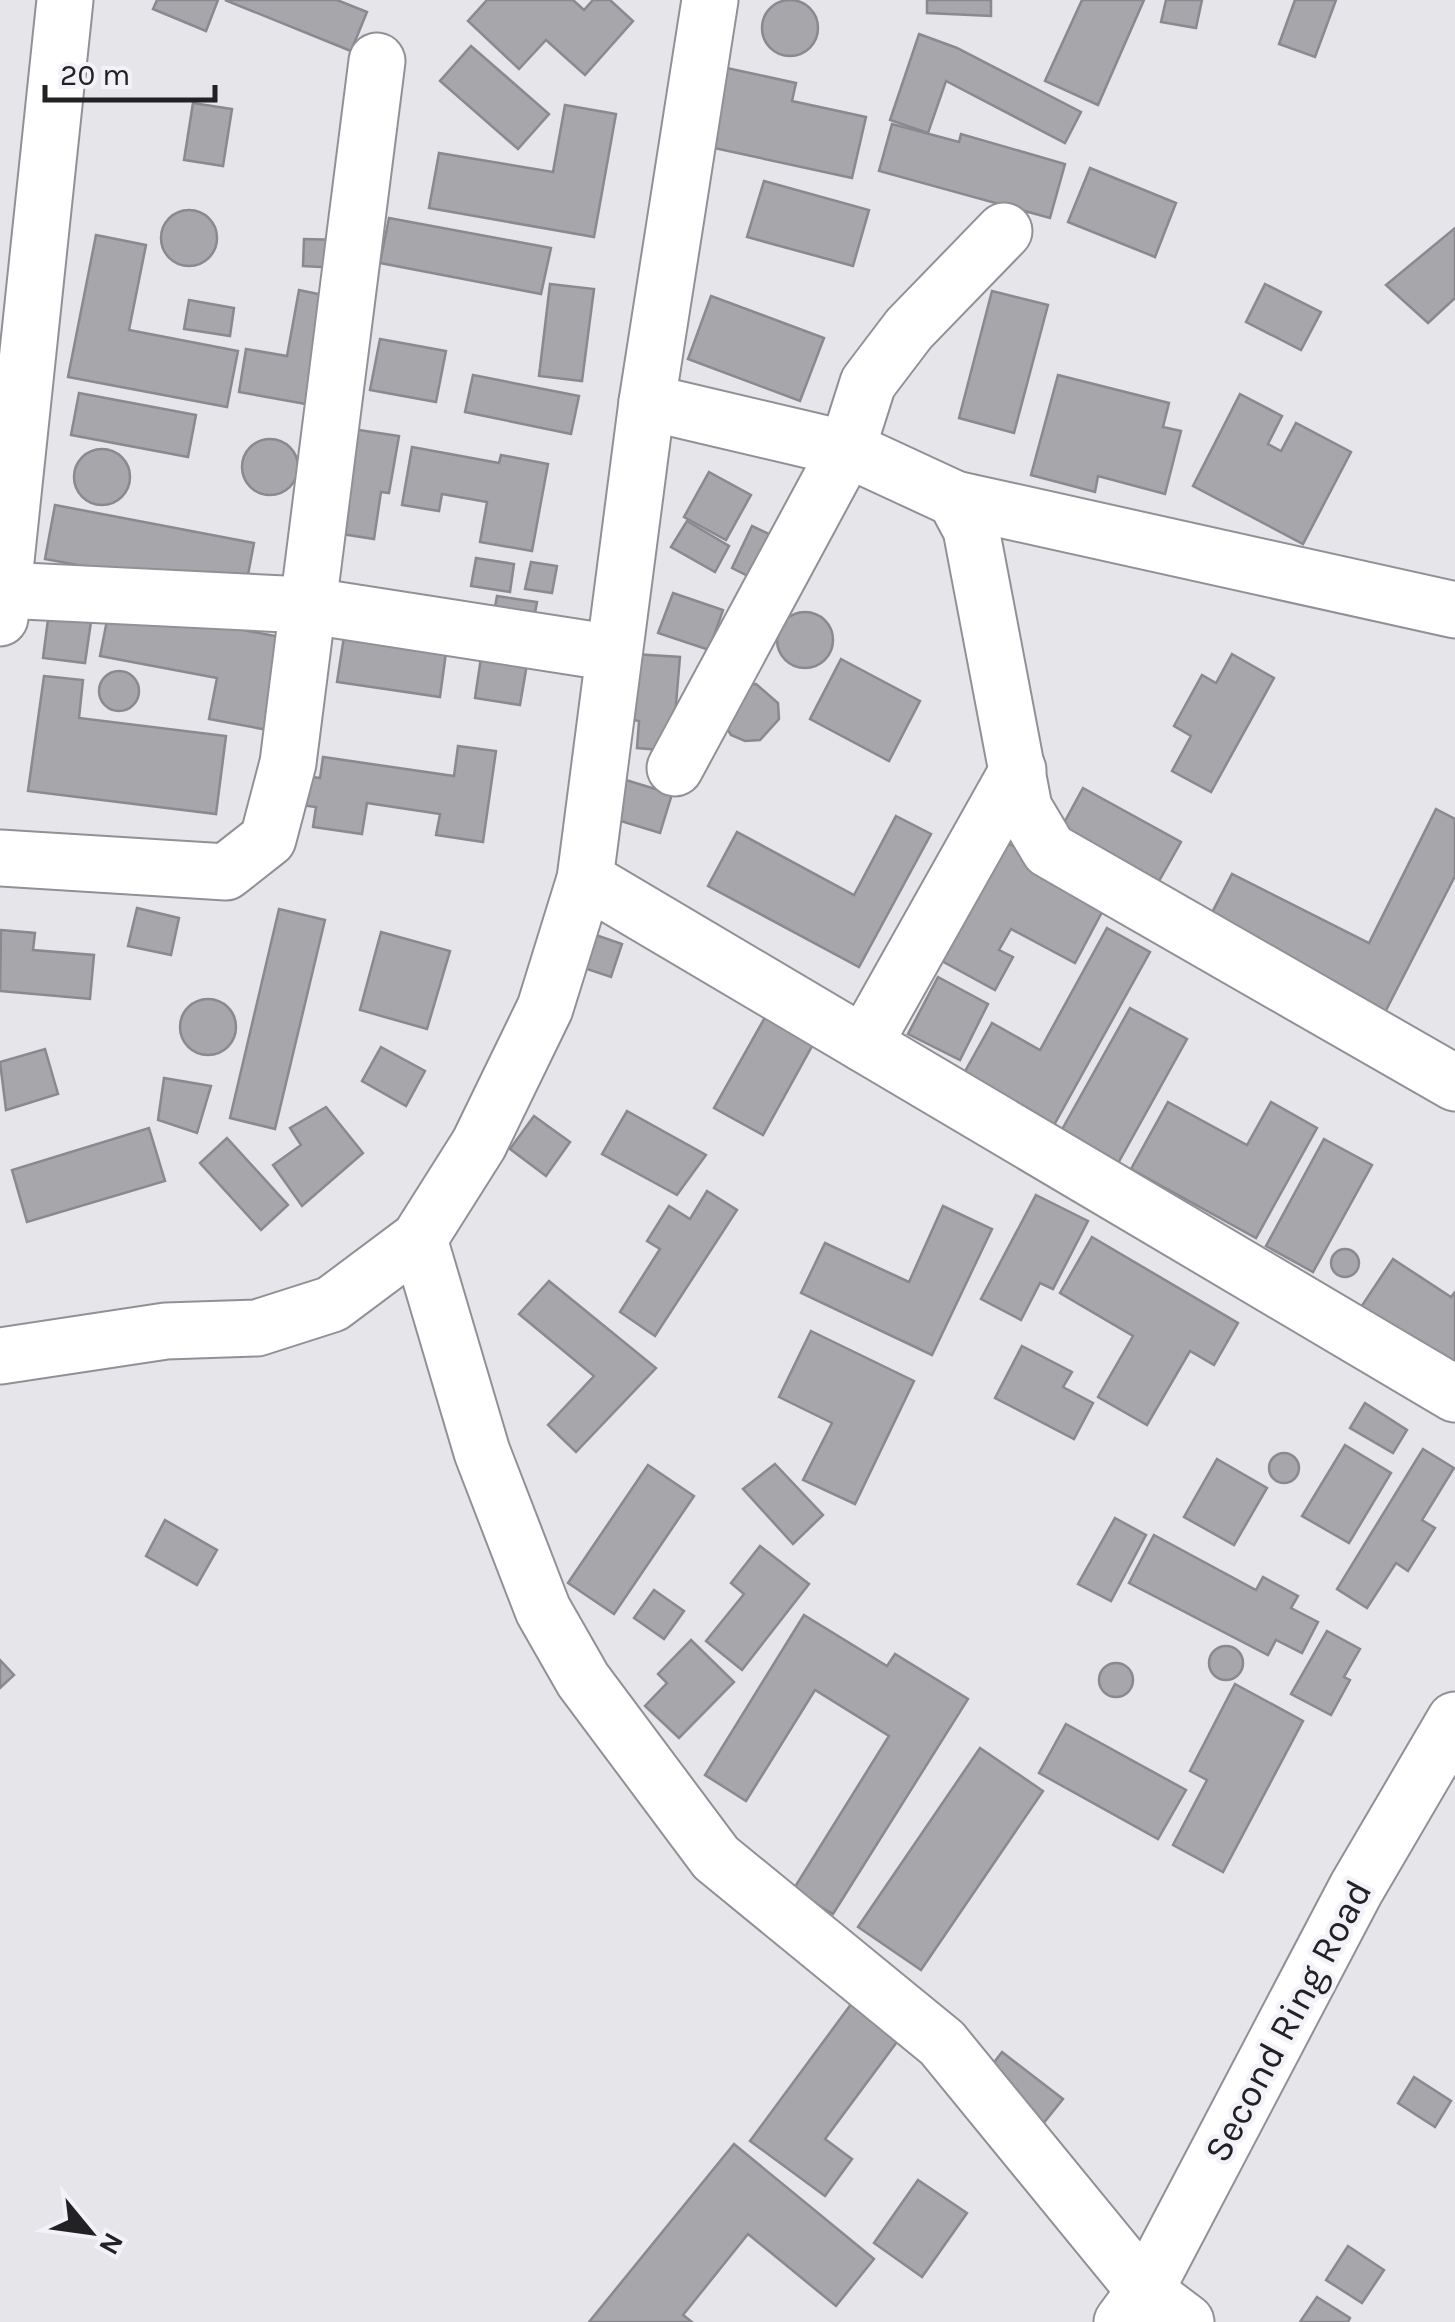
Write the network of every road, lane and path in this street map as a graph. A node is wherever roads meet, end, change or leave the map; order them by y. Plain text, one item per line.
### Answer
1 (65, 0) edge
2 (710, 0) edge
3 (377, 62) dead end
4 (1004, 231) dead end
5 (647, 402) junction
6 (8, 442) edge
7 (846, 449) junction
8 (955, 499) junction
9 (2, 604) edge
10 (305, 605) junction
11 (1455, 610) edge
12 (613, 653) junction
13 (675, 768) dead end
14 (1018, 770) junction
15 (0, 858) edge
16 (586, 880) junction
17 (864, 1044) junction
18 (1455, 1083) edge
19 (418, 1239) junction
20 (0, 1356) edge
21 (1455, 1394) edge
22 (1455, 1720) edge
23 (1151, 2312) edge

1 - 6 street
2 - 5 street
3 - 10 street
4 - 7 street
5 - 7 street
5 - 12 street
6 - 9 street
7 - 8 street
7 - 13 street
8 - 11 street
8 - 14 street
9 - 10 street
10 - 12 street
10 - 15 street
12 - 16 street
14 - 17 street
14 - 18 street
16 - 17 street
16 - 19 street
17 - 21 street
19 - 20 street
19 - 23 street
22 - 23 street, Second Ring Road

